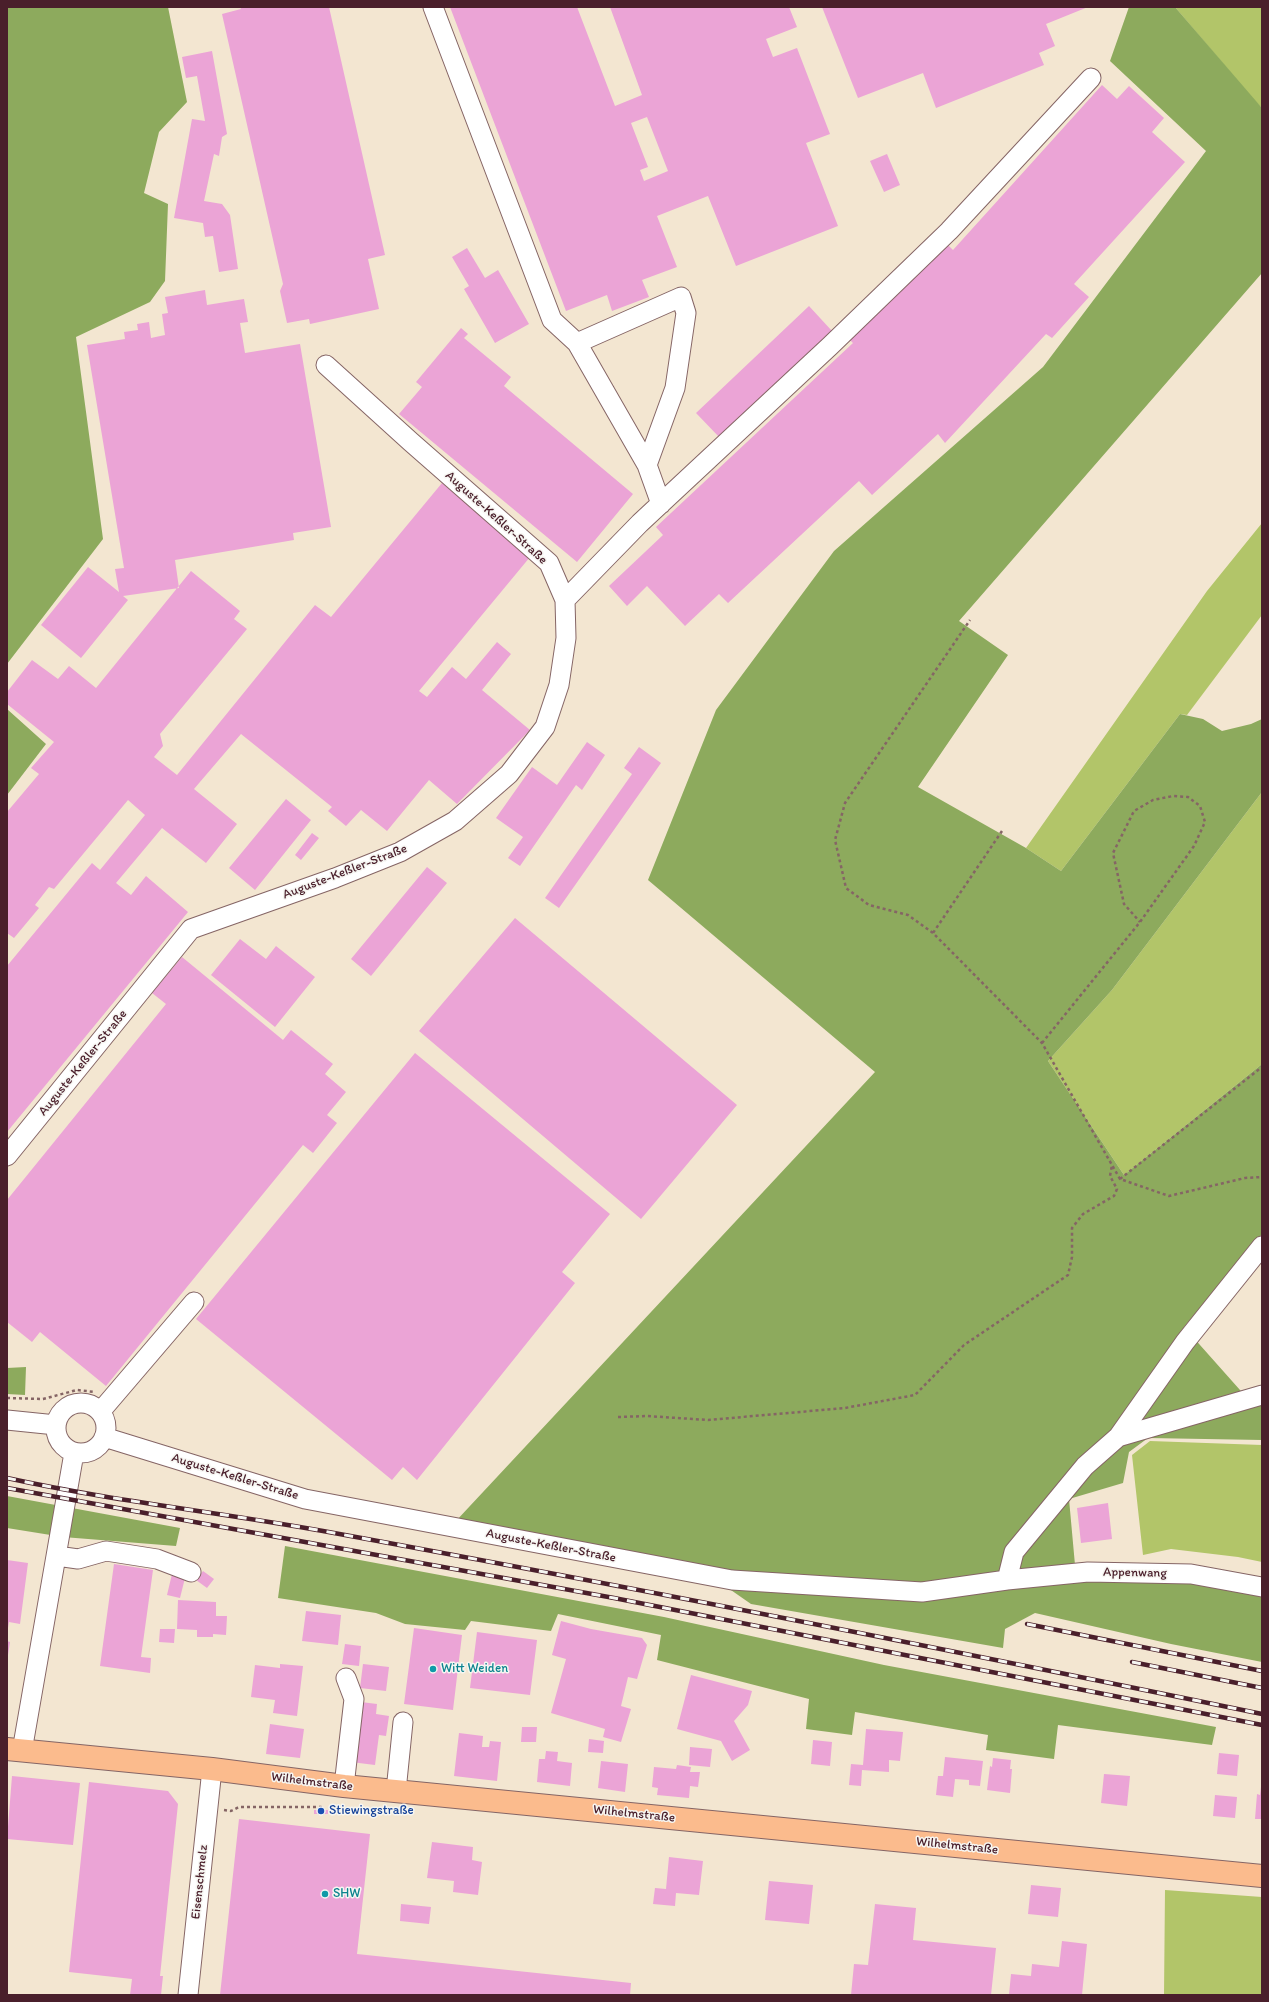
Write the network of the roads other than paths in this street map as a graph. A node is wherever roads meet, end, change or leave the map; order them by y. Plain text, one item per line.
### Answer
1 (433, 7) edge
2 (1091, 78) dead end
3 (577, 343) junction
4 (326, 365) dead end
5 (647, 466) junction
6 (661, 504) junction
7 (565, 600) junction
8 (7, 1156) edge
9 (1262, 1246) edge
10 (194, 1302) dead end
11 (1262, 1395) edge
12 (104, 1408) junction
13 (7, 1420) edge
14 (56, 1425) junction
15 (104, 1437) junction
16 (1118, 1437) junction
17 (74, 1453) junction
18 (57, 1556) junction
19 (191, 1572) dead end
20 (1007, 1580) junction
21 (1262, 1587) edge
22 (346, 1678) dead end
23 (403, 1722) dead end
24 (14, 1750) edge
25 (212, 1769) junction
26 (344, 1786) junction
27 (396, 1791) junction
28 (1262, 1876) edge
29 (188, 1995) edge

1 - 3 street
2 - 6 street
3 - 5 street
3 - 5 street
4 - 7 street, Auguste-Keßler-Straße
5 - 6 street
6 - 7 street
7 - 8 street, Auguste-Keßler-Straße
9 - 16 street
10 - 12 street
11 - 16 street
12 - 14 street
12 - 15 street
13 - 14 street
14 - 17 street
15 - 17 street
15 - 20 street, Auguste-Keßler-Straße
16 - 20 street
17 - 18 street
18 - 19 street
18 - 24 street
20 - 21 street, Appenwang
22 - 26 street
23 - 27 street
24 - 25 main road, Wilhelmstraße
25 - 26 main road, Wilhelmstraße
25 - 29 street, Eisenschmelz
26 - 27 main road, Wilhelmstraße
27 - 28 main road, Wilhelmstraße

